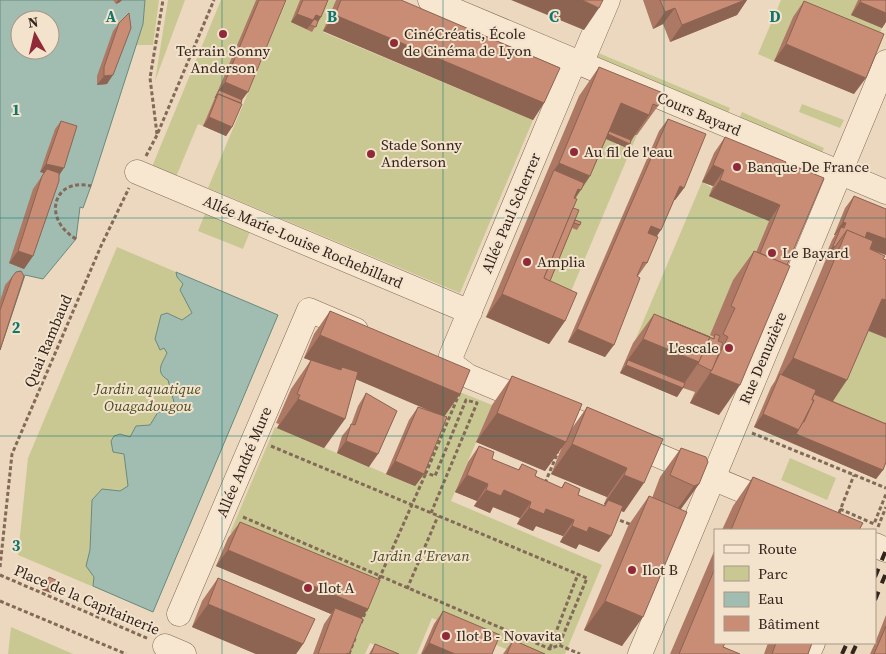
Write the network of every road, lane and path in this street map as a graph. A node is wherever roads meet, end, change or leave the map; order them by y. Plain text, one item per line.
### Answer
1 (163, 0) edge
2 (214, 0) edge
3 (430, 0) edge
4 (608, 0) edge
5 (886, 62) edge
6 (578, 63) junction
7 (157, 135) junction
8 (137, 172) junction
9 (840, 173) junction
10 (91, 186) dead end
11 (886, 192) edge
12 (76, 239) dead end
13 (470, 312) junction
14 (380, 340) edge
15 (462, 389) edge
16 (746, 430) dead end
17 (253, 440) junction
18 (560, 443) edge
19 (426, 473) junction
20 (854, 475) junction
21 (713, 479) junction
22 (543, 486) edge
23 (886, 488) edge
24 (886, 494) edge
25 (412, 506) junction
26 (886, 507) edge
27 (246, 509) dead end
28 (793, 512) edge
29 (430, 513) junction
30 (438, 516) junction
31 (612, 516) edge
32 (634, 526) edge
33 (877, 535) edge
34 (886, 550) edge
35 (0, 567) edge
36 (578, 574) junction
37 (0, 576) edge
38 (380, 578) junction
39 (377, 585) edge
40 (408, 589) junction
41 (0, 601) edge
42 (370, 602) edge
43 (179, 614) dead end
44 (559, 645) junction
45 (550, 648) junction
46 (174, 650) edge
47 (126, 654) edge
48 (349, 654) edge
49 (580, 654) edge
50 (640, 654) edge

1 - 7 path
2 - 7 path, Quai Rambaud
3 - 6 street, Cours Bayard
4 - 6 street, Allée Paul Scherrer
5 - 9 street, Rue Denuzière
6 - 9 street, Cours Bayard
6 - 13 street, Allée Paul Scherrer
7 - 8 path, Quai Rambaud
8 - 13 street, Allée Marie-Louise Rochebillard
8 - 35 path, Quai Rambaud
9 - 11 street, Cours Bayard
9 - 21 street, Rue Denuzière
10 - 12 path
13 - 21 street, Allée Paul Scherrer
14 - 17 street, Allée André Mure
15 - 19 path
16 - 20 path
17 - 25 path
17 - 43 street, Allée André Mure
18 - 22 path
19 - 25 path
19 - 29 path
20 - 23 path
20 - 24 path
21 - 28 street
21 - 50 street, Rue Denuzière
25 - 29 path
25 - 38 path
26 - 33 path
27 - 38 path
29 - 30 path
30 - 36 path
30 - 40 path
31 - 32 path
33 - 34 street
36 - 44 path
36 - 45 path
37 - 46 path, Place de la Capitainerie
38 - 39 path
38 - 40 path
40 - 45 path
41 - 47 path
42 - 48 path
44 - 45 path
44 - 49 path

